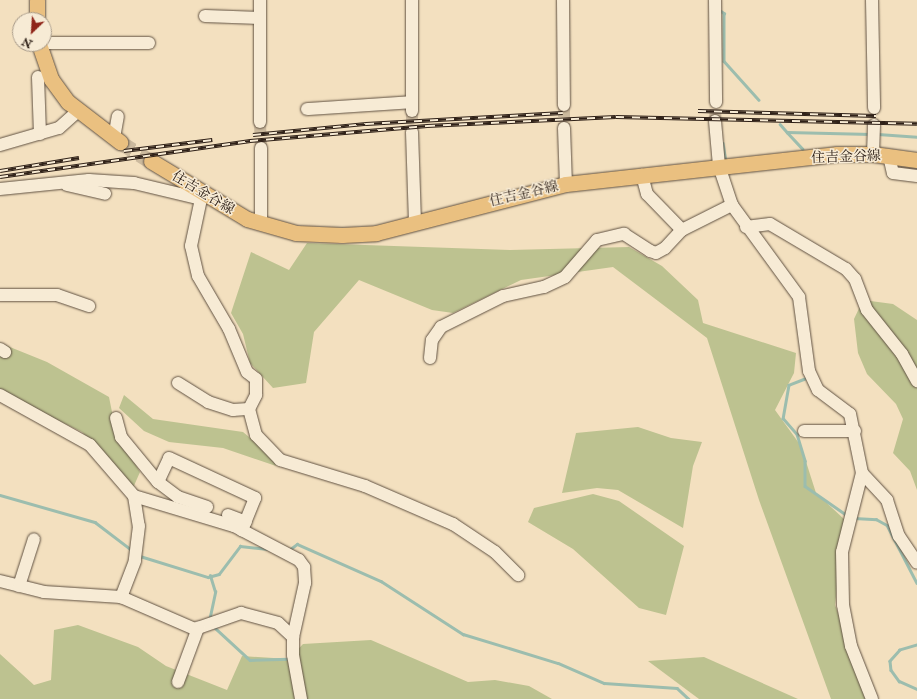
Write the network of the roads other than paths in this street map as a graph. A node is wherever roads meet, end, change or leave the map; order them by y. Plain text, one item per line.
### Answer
1 (37, 0) edge
2 (260, 0) edge
3 (412, 0) edge
4 (563, 0) edge
5 (715, 0) edge
6 (872, 0) edge
7 (37, 12) edge
8 (205, 16) dead end
9 (260, 18) junction
10 (52, 43) edge
11 (149, 43) dead end
12 (41, 52) edge
13 (38, 77) dead end
14 (716, 102) tunnel mouth
15 (564, 105) tunnel mouth
16 (874, 108) dead end
17 (307, 109) dead end
18 (77, 112) junction
19 (118, 116) dead end
20 (715, 121) tunnel mouth
21 (260, 122) tunnel mouth
22 (564, 128) tunnel mouth
23 (874, 131) dead end
24 (412, 132) tunnel mouth
25 (40, 134) junction
26 (117, 140) joint
27 (0, 145) edge
28 (262, 148) tunnel mouth
29 (873, 154) junction
30 (888, 156) junction
31 (917, 160) edge
32 (152, 161) tunnel mouth
33 (719, 166) junction
34 (642, 174) junction
35 (917, 176) edge
36 (65, 181) junction
37 (566, 184) junction
38 (0, 188) edge
39 (105, 194) dead end
40 (203, 196) junction
41 (732, 205) junction
42 (261, 223) junction
43 (415, 223) junction
44 (746, 227) junction
45 (682, 230) junction
46 (0, 295) edge
47 (89, 306) dead end
48 (430, 358) dead end
49 (917, 381) edge
50 (178, 383) dead end
51 (0, 395) edge
52 (249, 408) junction
53 (116, 418) dead end
54 (855, 431) junction
55 (804, 432) dead end
56 (862, 473) junction
57 (158, 482) junction
58 (134, 496) junction
59 (244, 526) junction
60 (34, 539) dead end
61 (917, 563) edge
62 (518, 575) dead end
63 (0, 581) edge
64 (19, 586) junction
65 (121, 597) junction
66 (207, 625) junction
67 (293, 637) junction
68 (178, 682) dead end
69 (301, 699) edge
70 (872, 699) edge

1 - 7 main road
2 - 9 street
3 - 17 street
4 - 15 street
5 - 14 street
6 - 16 street
8 - 9 street
9 - 21 street
10 - 11 street
12 - 18 main road
13 - 25 street
18 - 25 street
18 - 26 main road
19 - 26 street
20 - 33 street
22 - 37 street
23 - 29 street
24 - 43 street
25 - 27 street
28 - 42 street
29 - 30 main road, 住吉金谷線
29 - 33 main road, 住吉金谷線
30 - 31 main road, 住吉金谷線
30 - 35 street
32 - 40 main road, 住吉金谷線
33 - 34 main road, 住吉金谷線
33 - 41 street
34 - 37 main road, 住吉金谷線
34 - 45 street
36 - 38 street
36 - 39 street
36 - 40 street
37 - 43 main road, 住吉金谷線
40 - 42 main road, 住吉金谷線
40 - 52 street
41 - 44 street
41 - 45 street
42 - 43 main road, 住吉金谷線
44 - 49 street
44 - 54 street
45 - 48 street
46 - 47 street
50 - 52 street
51 - 58 street
52 - 62 street
53 - 57 street
54 - 55 street
54 - 56 street
56 - 61 street
56 - 70 street
57 - 59 street
57 - 59 street
58 - 59 street
58 - 65 street
59 - 67 street
60 - 64 street
63 - 64 street
64 - 65 street
65 - 66 street
66 - 67 street
66 - 68 street
67 - 69 street

